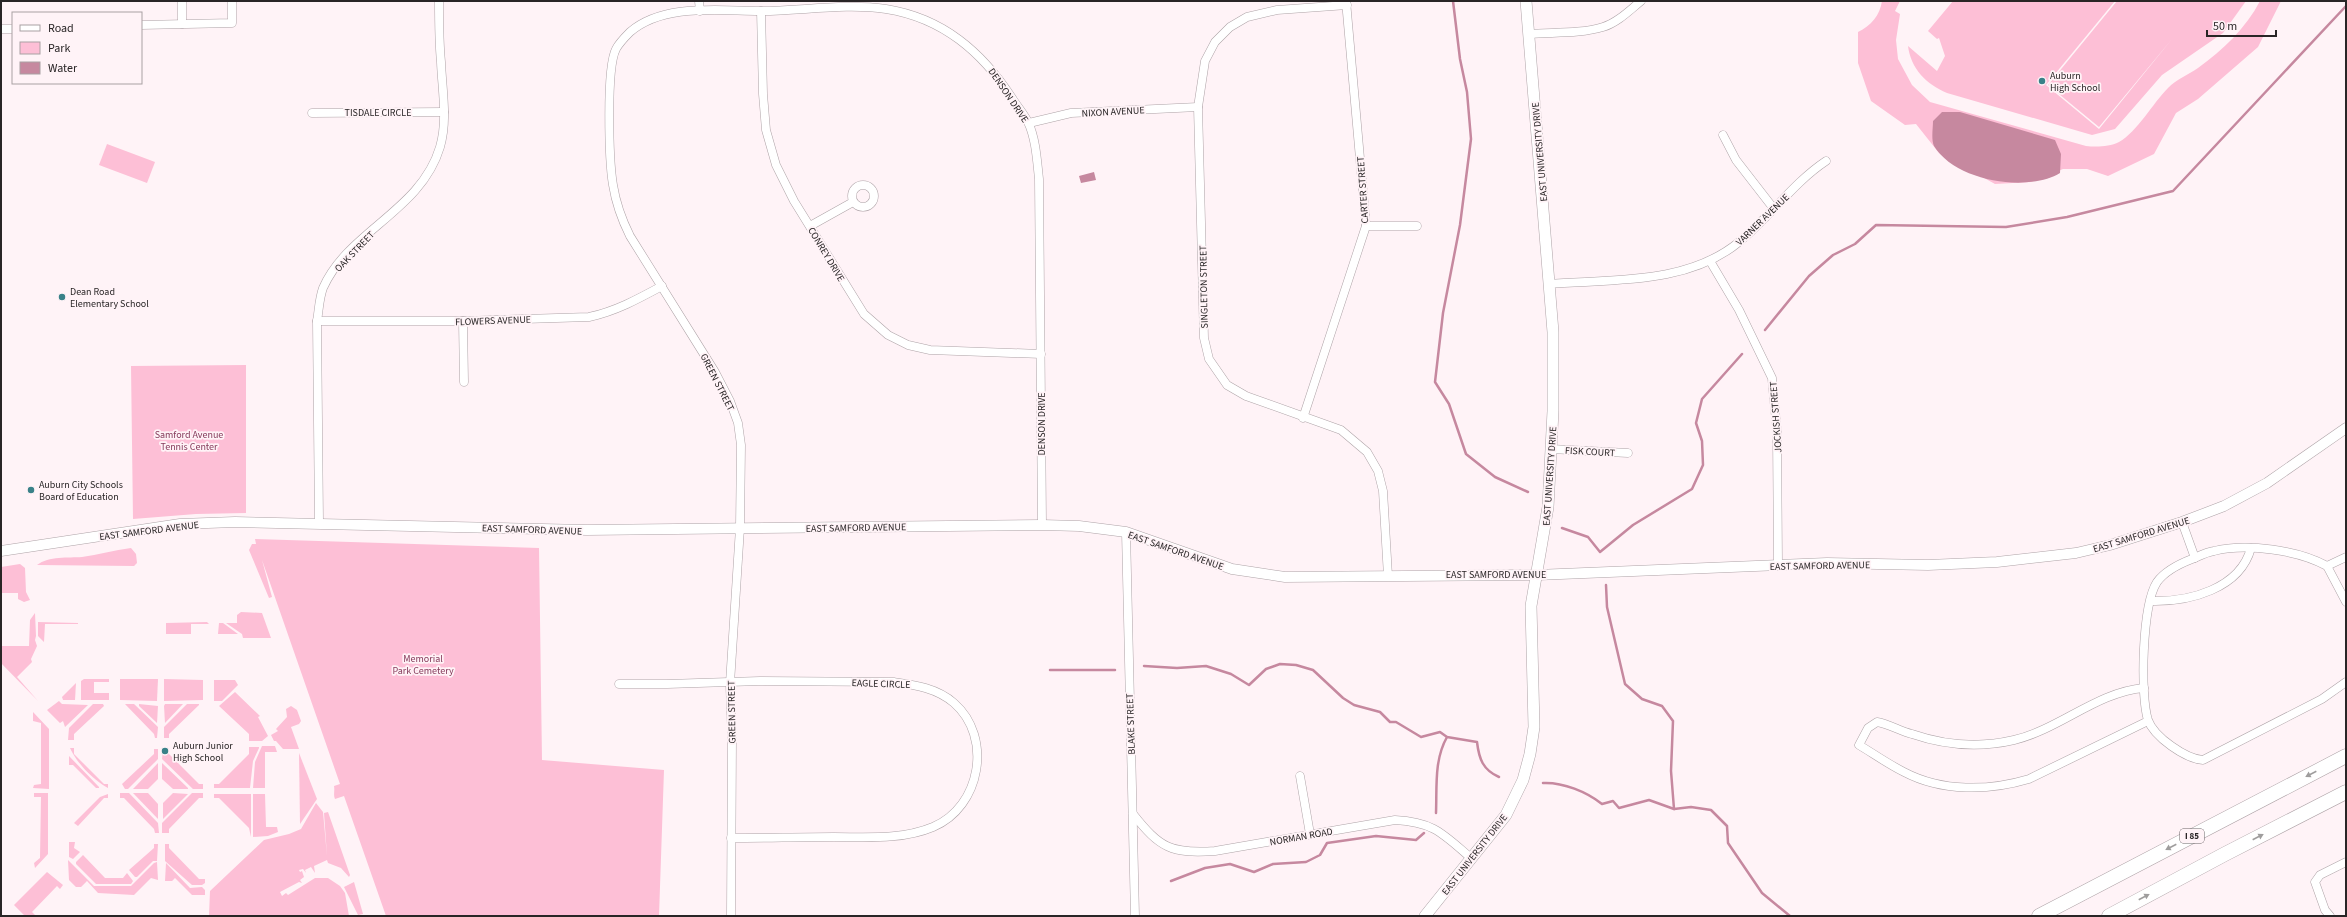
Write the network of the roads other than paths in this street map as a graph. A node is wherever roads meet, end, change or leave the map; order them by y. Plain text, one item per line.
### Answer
1 (182, 1) edge
2 (232, 1) edge
3 (439, 1) edge
4 (699, 1) edge
5 (1526, 1) edge
6 (1642, 1) edge
7 (1347, 3) edge
8 (700, 11) junction
9 (761, 11) junction
10 (142, 24) edge
11 (182, 24) junction
12 (1, 29) edge
13 (12, 29) edge
14 (1529, 34) junction
15 (1198, 107) junction
16 (444, 112) junction
17 (312, 113) dead end
18 (1029, 123) junction
19 (1724, 135) dead end
20 (1826, 161) dead end
21 (853, 202) dead end
22 (1774, 209) junction
23 (810, 226) junction
24 (1366, 226) junction
25 (1417, 226) dead end
26 (1710, 261) junction
27 (1549, 284) junction
28 (662, 286) junction
29 (317, 321) junction
30 (463, 321) junction
31 (1040, 354) junction
32 (464, 382) dead end
33 (1303, 418) junction
34 (2346, 428) edge
35 (1551, 448) junction
36 (1628, 453) dead end
37 (320, 522) junction
38 (2182, 522) junction
39 (1042, 525) junction
40 (740, 528) junction
41 (1126, 532) junction
42 (2251, 548) junction
43 (1, 551) edge
44 (2346, 557) edge
45 (2195, 558) junction
46 (1778, 565) junction
47 (2327, 566) junction
48 (1536, 575) junction
49 (1388, 576) junction
50 (2151, 601) junction
51 (2346, 602) edge
52 (730, 682) junction
53 (2346, 682) edge
54 (619, 684) dead end
55 (2144, 688) junction
56 (2148, 720) junction
57 (2346, 756) edge
58 (1300, 776) dead end
59 (2346, 792) edge
60 (1133, 814) junction
61 (1310, 834) junction
62 (731, 838) junction
63 (1471, 858) junction
64 (2346, 862) edge
65 (731, 916) edge
66 (1135, 916) edge
67 (1425, 916) edge
68 (2039, 916) edge
69 (2109, 916) edge
70 (2330, 916) edge

1 - 11 street
2 - 11 street
3 - 16 street, OAK STREET
4 - 8 street
5 - 14 main road, EAST UNIVERSITY DRIVE
6 - 14 street
7 - 15 street, SINGLETON STREET
7 - 24 street, CARTER STREET
8 - 9 street, DENSON DRIVE
8 - 28 street, GREEN STREET
9 - 18 street, DENSON DRIVE
9 - 23 street, CONREY DRIVE
10 - 11 street
12 - 13 street
14 - 27 main road, EAST UNIVERSITY DRIVE
15 - 18 street, NIXON AVENUE
15 - 33 street, SINGLETON STREET
16 - 17 street, TISDALE CIRCLE
16 - 29 street, OAK STREET
18 - 31 street, DENSON DRIVE
19 - 22 street
20 - 22 street, VARNER AVENUE
21 - 23 street
22 - 26 street, VARNER AVENUE
23 - 31 street, CONREY DRIVE
24 - 25 street
24 - 33 street, CARTER STREET
26 - 27 street, VARNER AVENUE
26 - 46 street, JOCKISH STREET
27 - 35 main road, EAST UNIVERSITY DRIVE
28 - 30 street, FLOWERS AVENUE
28 - 40 street, GREEN STREET
29 - 30 street, FLOWERS AVENUE
29 - 37 street, OAK STREET
30 - 32 street
31 - 39 street, DENSON DRIVE
33 - 49 street, SINGLETON STREET
34 - 38 street, EAST SAMFORD AVENUE
35 - 36 street, FISK COURT
35 - 48 main road, EAST UNIVERSITY DRIVE
37 - 40 street, EAST SAMFORD AVENUE
37 - 43 street, EAST SAMFORD AVENUE
38 - 45 street
38 - 46 street, EAST SAMFORD AVENUE
39 - 40 street, EAST SAMFORD AVENUE
39 - 41 street, EAST SAMFORD AVENUE
40 - 52 street, GREEN STREET
41 - 49 street, EAST SAMFORD AVENUE
41 - 60 street, BLAKE STREET
42 - 45 street
42 - 47 street
42 - 50 street
44 - 47 street
45 - 50 street
46 - 48 street, EAST SAMFORD AVENUE
47 - 51 street
48 - 49 street, EAST SAMFORD AVENUE
48 - 63 main road, EAST UNIVERSITY DRIVE
50 - 55 street
52 - 54 street, EAGLE CIRCLE
52 - 62 street, GREEN STREET
52 - 62 street, EAGLE CIRCLE
53 - 56 street
55 - 56 street
55 - 56 street
57 -> 68 highway, I 85
58 - 61 street
69 -> 59 highway
60 - 61 street, NORMAN ROAD
60 - 66 street, BLAKE STREET
61 - 63 street, NORMAN ROAD
62 - 65 street, GREEN STREET
63 - 67 main road, EAST UNIVERSITY DRIVE
64 - 70 street

